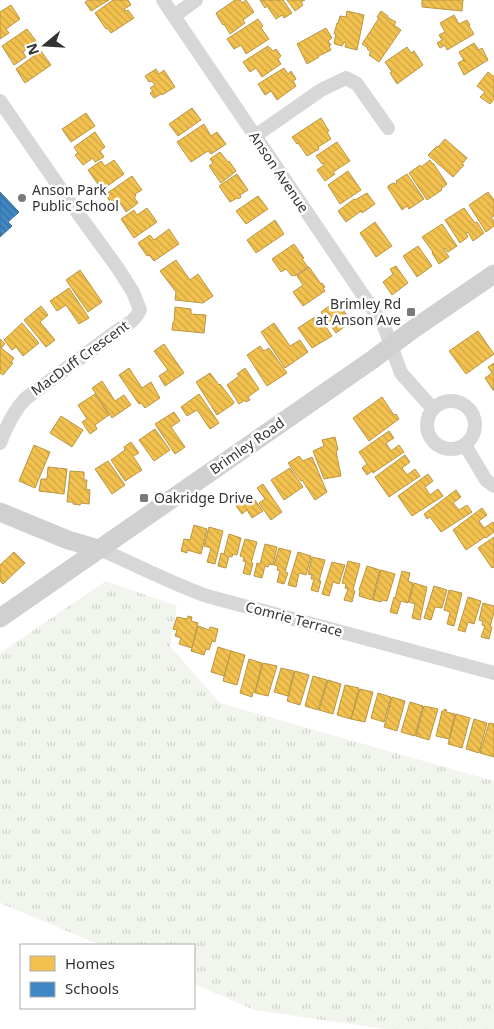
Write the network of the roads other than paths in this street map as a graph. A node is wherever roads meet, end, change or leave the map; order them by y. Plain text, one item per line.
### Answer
1 (163, 0) edge
2 (196, 0) edge
3 (174, 16) junction
4 (0, 101) edge
5 (388, 128) dead end
6 (255, 136) junction
7 (494, 274) edge
8 (391, 346) junction
9 (433, 409) junction
10 (0, 443) edge
11 (465, 445) junction
12 (494, 486) edge
13 (0, 512) edge
14 (99, 549) junction
15 (0, 618) edge
16 (494, 673) edge

1 - 3 street, Anson Avenue
2 - 3 street
3 - 6 street, Anson Avenue
4 - 10 street, MacDuff Crescent
5 - 6 street
6 - 8 street, Anson Avenue
7 - 8 main road, Brimley Road
8 - 9 street
8 - 14 main road, Brimley Road
9 - 11 street
9 - 11 street
11 - 12 street
13 - 14 main road
14 - 15 main road, Brimley Road
14 - 16 street, Comrie Terrace

